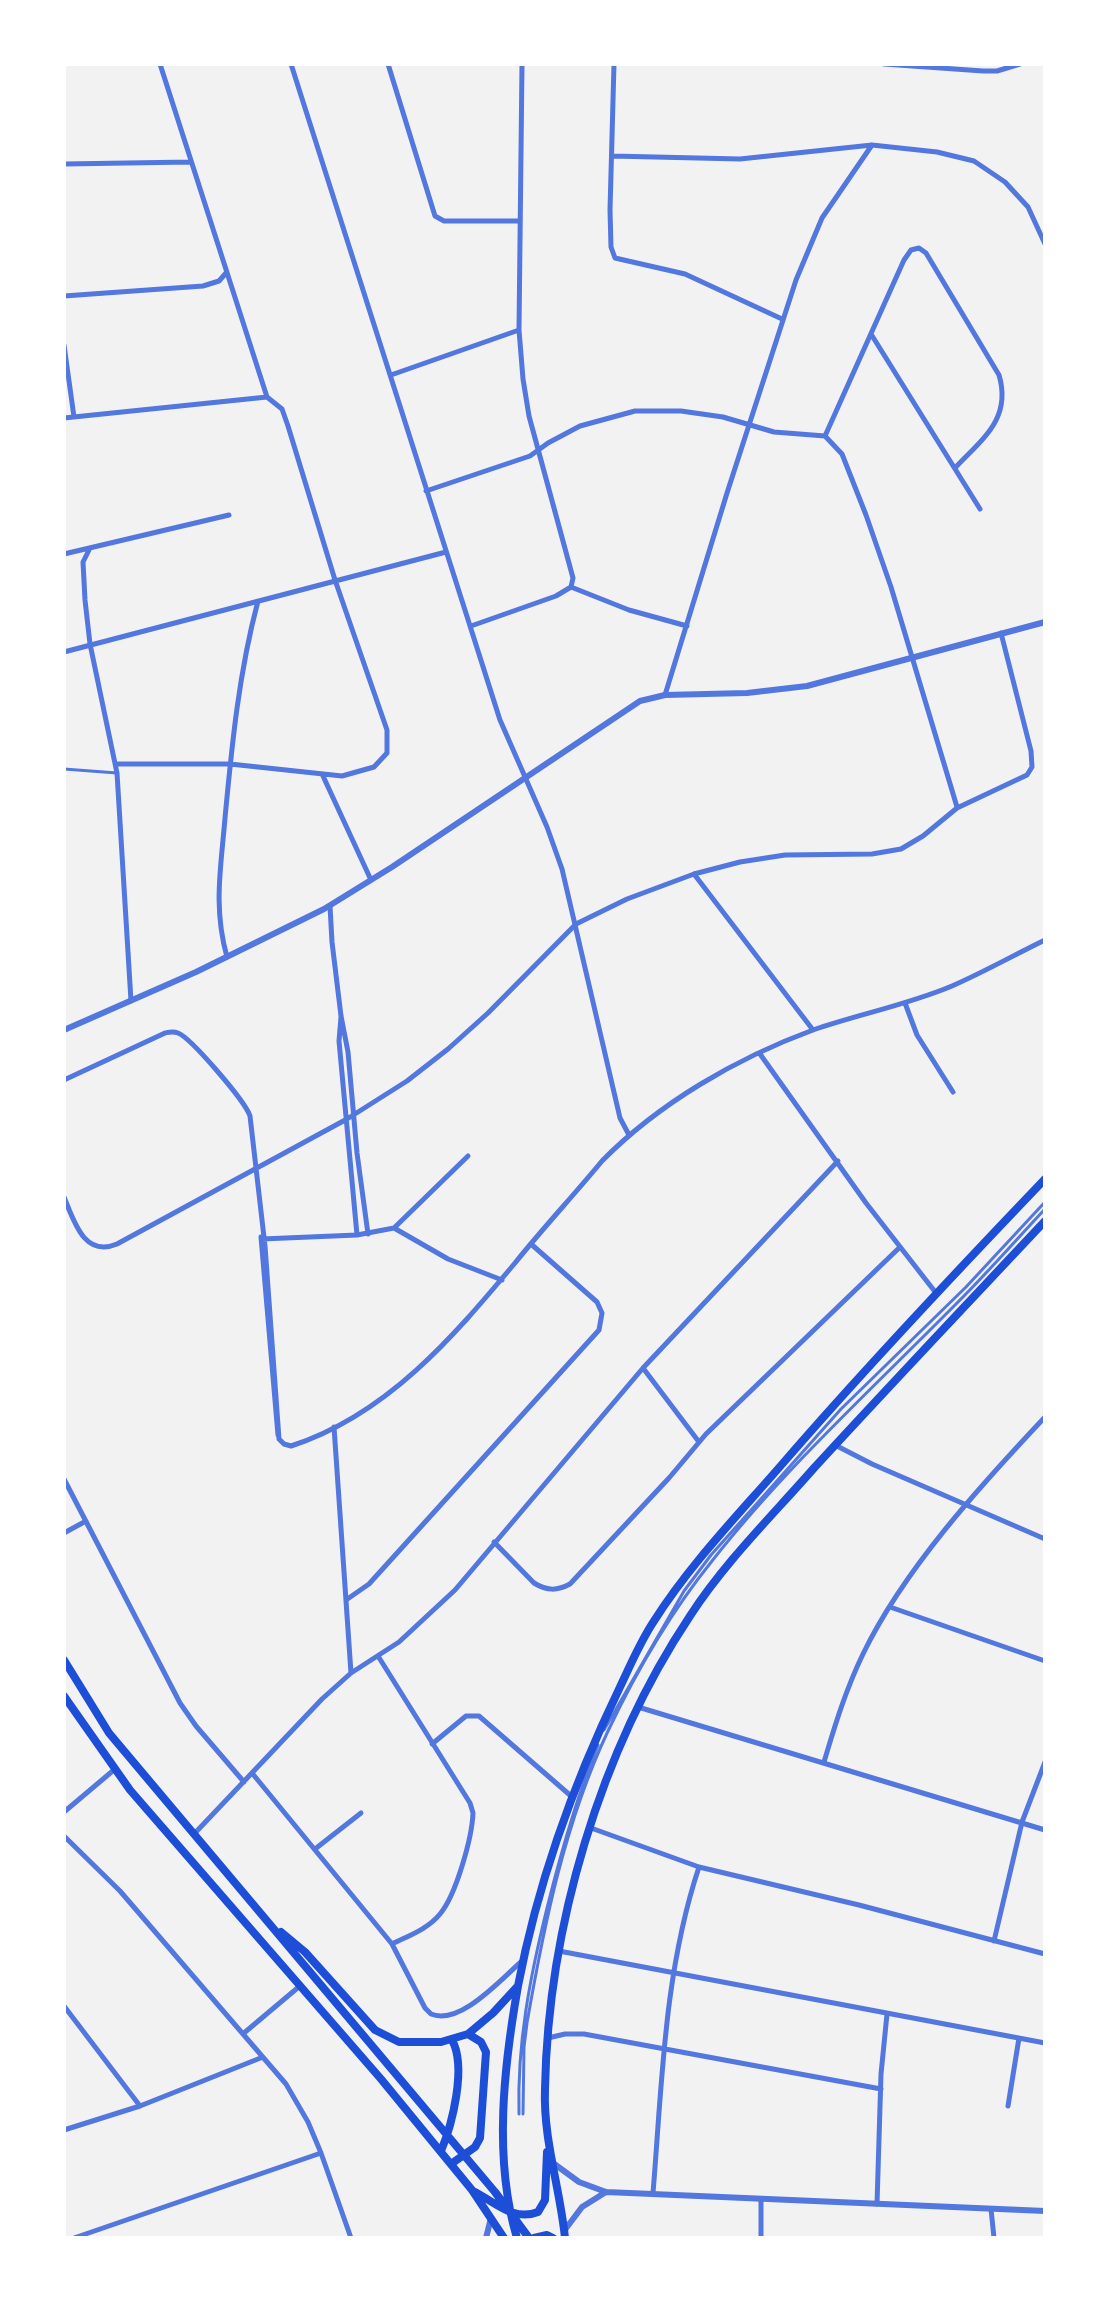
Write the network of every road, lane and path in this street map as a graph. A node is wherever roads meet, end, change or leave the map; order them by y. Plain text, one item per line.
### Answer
1 (160, 64) edge
2 (291, 64) edge
3 (388, 64) edge
4 (522, 64) edge
5 (614, 64) edge
6 (884, 64) edge
7 (1020, 64) edge
8 (872, 145) junction
9 (612, 156) junction
10 (190, 162) junction
11 (64, 164) edge
12 (519, 221) junction
13 (1045, 240) edge
14 (226, 273) junction
15 (64, 296) edge
16 (782, 319) junction
17 (519, 330) junction
18 (871, 334) junction
19 (64, 345) edge
20 (391, 375) junction
21 (267, 397) junction
22 (74, 417) junction
23 (64, 418) edge
24 (749, 425) junction
25 (825, 436) junction
26 (538, 451) junction
27 (955, 468) junction
28 (426, 491) junction
29 (980, 509) dead end
30 (229, 515) dead end
31 (89, 550) junction
32 (446, 552) junction
33 (64, 554) edge
34 (335, 580) junction
35 (571, 587) junction
36 (258, 601) junction
37 (1045, 622) edge
38 (471, 626) junction
39 (687, 626) junction
40 (1001, 633) junction
41 (90, 644) junction
42 (64, 652) edge
43 (911, 658) junction
44 (665, 695) junction
45 (116, 764) junction
46 (230, 764) junction
47 (64, 769) edge
48 (117, 773) junction
49 (323, 776) junction
50 (525, 778) junction
51 (957, 808) junction
52 (694, 874) junction
53 (371, 880) junction
54 (330, 905) junction
55 (576, 924) junction
56 (1045, 940) edge
57 (227, 957) junction
58 (131, 1001) junction
59 (905, 1003) junction
60 (341, 1016) junction
61 (64, 1030) edge
62 (813, 1030) junction
63 (760, 1054) junction
64 (64, 1080) edge
65 (953, 1092) dead end
66 (355, 1114) junction
67 (347, 1119) junction
68 (629, 1135) junction
69 (468, 1156) dead end
70 (838, 1161) junction
71 (255, 1167) junction
72 (1045, 1179) edge
73 (64, 1197) edge
74 (1045, 1202) edge
75 (1045, 1209) edge
76 (1045, 1221) edge
77 (394, 1228) junction
78 (368, 1234) junction
79 (357, 1235) junction
80 (263, 1239) junction
81 (531, 1244) junction
82 (899, 1248) junction
83 (502, 1280) junction
84 (936, 1293) junction
85 (643, 1368) junction
86 (1045, 1417) edge
87 (334, 1427) junction
88 (699, 1442) junction
89 (835, 1445) junction
90 (64, 1479) edge
91 (967, 1506) junction
92 (86, 1521) junction
93 (64, 1533) edge
94 (1045, 1539) edge
95 (494, 1542) junction
96 (346, 1600) junction
97 (890, 1607) junction
98 (378, 1656) junction
99 (64, 1660) edge
100 (1045, 1661) edge
101 (351, 1673) junction
102 (64, 1696) edge
103 (638, 1707) junction
104 (432, 1744) junction
105 (824, 1762) junction
106 (1045, 1762) edge
107 (115, 1769) junction
108 (252, 1773) junction
109 (244, 1782) junction
110 (571, 1796) junction
111 (64, 1812) edge
112 (361, 1813) dead end
113 (1022, 1822) junction
114 (591, 1828) junction
115 (1045, 1830) edge
116 (195, 1833) junction
117 (64, 1836) edge
118 (315, 1849) junction
119 (699, 1867) junction
120 (276, 1930) junction
121 (994, 1941) junction
122 (392, 1944) junction
123 (559, 1951) junction
124 (1045, 1954) edge
125 (523, 1960) junction
126 (674, 1974) junction
127 (301, 1985) junction
128 (519, 1985) junction
129 (64, 2006) edge
130 (887, 2014) junction
131 (244, 2033) junction
132 (468, 2034) junction
133 (1019, 2038) junction
134 (547, 2039) junction
135 (452, 2040) junction
136 (1045, 2043) edge
137 (663, 2049) junction
138 (263, 2057) junction
139 (881, 2089) junction
140 (140, 2106) junction
141 (1008, 2106) dead end
142 (64, 2130) edge
143 (548, 2133) junction
144 (441, 2151) junction
145 (321, 2153) junction
146 (553, 2163) junction
147 (451, 2164) junction
148 (472, 2190) junction
149 (606, 2192) junction
150 (653, 2193) junction
151 (761, 2199) junction
152 (877, 2204) junction
153 (991, 2209) junction
154 (1045, 2211) edge
155 (509, 2212) junction
156 (491, 2218) junction
157 (565, 2234) edge
158 (74, 2238) edge
159 (351, 2238) edge
160 (486, 2238) edge
161 (504, 2238) edge
162 (517, 2238) edge
163 (532, 2238) edge
164 (553, 2238) edge
165 (761, 2238) edge
166 (994, 2238) edge

1 - 10 street
2 - 20 street
3 - 12 street
4 - 12 street
5 - 9 street
6 - 7 street
8 - 9 street
8 - 13 street
8 - 16 street
9 - 16 street
10 - 11 street
10 - 14 street
12 - 17 street
14 - 15 street
14 - 21 street
16 - 24 street
17 - 20 street
17 - 26 street
18 - 25 street
18 - 27 street
18 - 27 street
19 - 22 street
20 - 28 street
21 - 22 street
21 - 34 street
22 - 23 street
24 - 25 street
24 - 26 street
24 - 39 street
25 - 43 street
26 - 28 street
26 - 35 street
27 - 29 street
28 - 32 street
30 - 31 street
31 - 33 street
31 - 41 street
32 - 34 street
32 - 38 street
34 - 36 street
34 - 49 street
35 - 38 street
35 - 39 street
36 - 41 street
36 - 46 street
37 - 40 street
38 - 50 street
39 - 44 street
40 - 43 street
40 - 51 street
41 - 42 street
41 - 45 street
43 - 44 street
43 - 51 street
44 - 50 street
45 - 46 street
45 - 48 street
46 - 49 street
46 - 57 street
47 - 48 lane
48 - 58 street
49 - 53 street
50 - 53 street
50 - 55 street
51 - 52 street
52 - 55 street
52 - 62 street
53 - 54 street
54 - 57 street
54 - 60 street
55 - 66 street
55 - 68 street
56 - 59 street
57 - 58 street
58 - 61 street
59 - 62 street
59 - 65 street
60 - 66 street
60 - 67 street
62 - 63 street
63 - 68 street
63 - 70 street
64 - 71 street
66 - 67 street
66 - 78 street
67 - 71 street
67 - 79 street
68 - 81 street
69 - 77 street
70 - 82 street
70 - 85 street
71 - 73 street
71 - 80 street
72 - 84 main road
74 - 75 lane
76 - 89 main road
77 - 78 street
77 - 83 street
78 - 79 street
79 - 80 street
80 - 87 street
81 - 83 street
81 - 96 street
82 - 84 street
82 - 88 street
83 - 87 street
84 - 110 main road
85 - 88 street
85 - 95 street
86 - 91 street
87 - 96 street
88 - 95 street
89 - 91 street
89 - 103 main road
90 - 92 street
91 - 94 street
91 - 97 street
92 - 93 street
92 - 109 street
95 - 98 street
96 - 101 street
97 - 100 street
97 - 105 street
98 - 101 street
98 - 104 street
99 - 116 main road
101 - 108 street
102 - 107 main road
103 - 105 street
103 - 114 main road
104 - 110 street
104 - 122 street
105 - 113 street
106 - 113 street
107 - 111 street
107 - 127 main road
108 - 109 street
108 - 118 street
109 - 116 street
110 - 125 main road
112 - 118 street
113 - 115 street
113 - 121 street
114 - 119 street
114 - 123 main road
116 - 120 main road
117 - 131 street
118 - 122 street
119 - 121 street
119 - 126 street
120 - 135 main road
120 - 163 main road
121 - 124 street
122 - 125 street
123 - 126 street
123 - 134 main road
125 - 128 main road
126 - 130 street
126 - 137 street
127 - 131 street
127 - 144 main road
128 - 132 main road
128 - 155 main road
129 - 140 street
130 - 133 street
130 - 139 street
131 - 138 street
132 - 135 main road
132 - 147 main road
133 - 136 street
133 - 141 street
134 - 137 street
134 - 143 main road
135 - 144 main road
137 - 139 street
137 - 150 street
138 - 140 street
138 - 145 street
139 - 152 street
140 - 142 street
143 - 146 main road
143 - 155 main road
144 - 147 main road
145 - 158 street
145 - 159 street
146 - 149 street
146 - 157 main road
147 - 148 main road
148 - 155 main road
148 - 156 main road
149 - 150 street
149 - 157 street
150 - 151 street
151 - 152 street
151 - 165 street
152 - 153 street
153 - 154 street
153 - 166 street
155 - 162 main road
156 - 160 street
156 - 161 main road
163 - 164 main road

